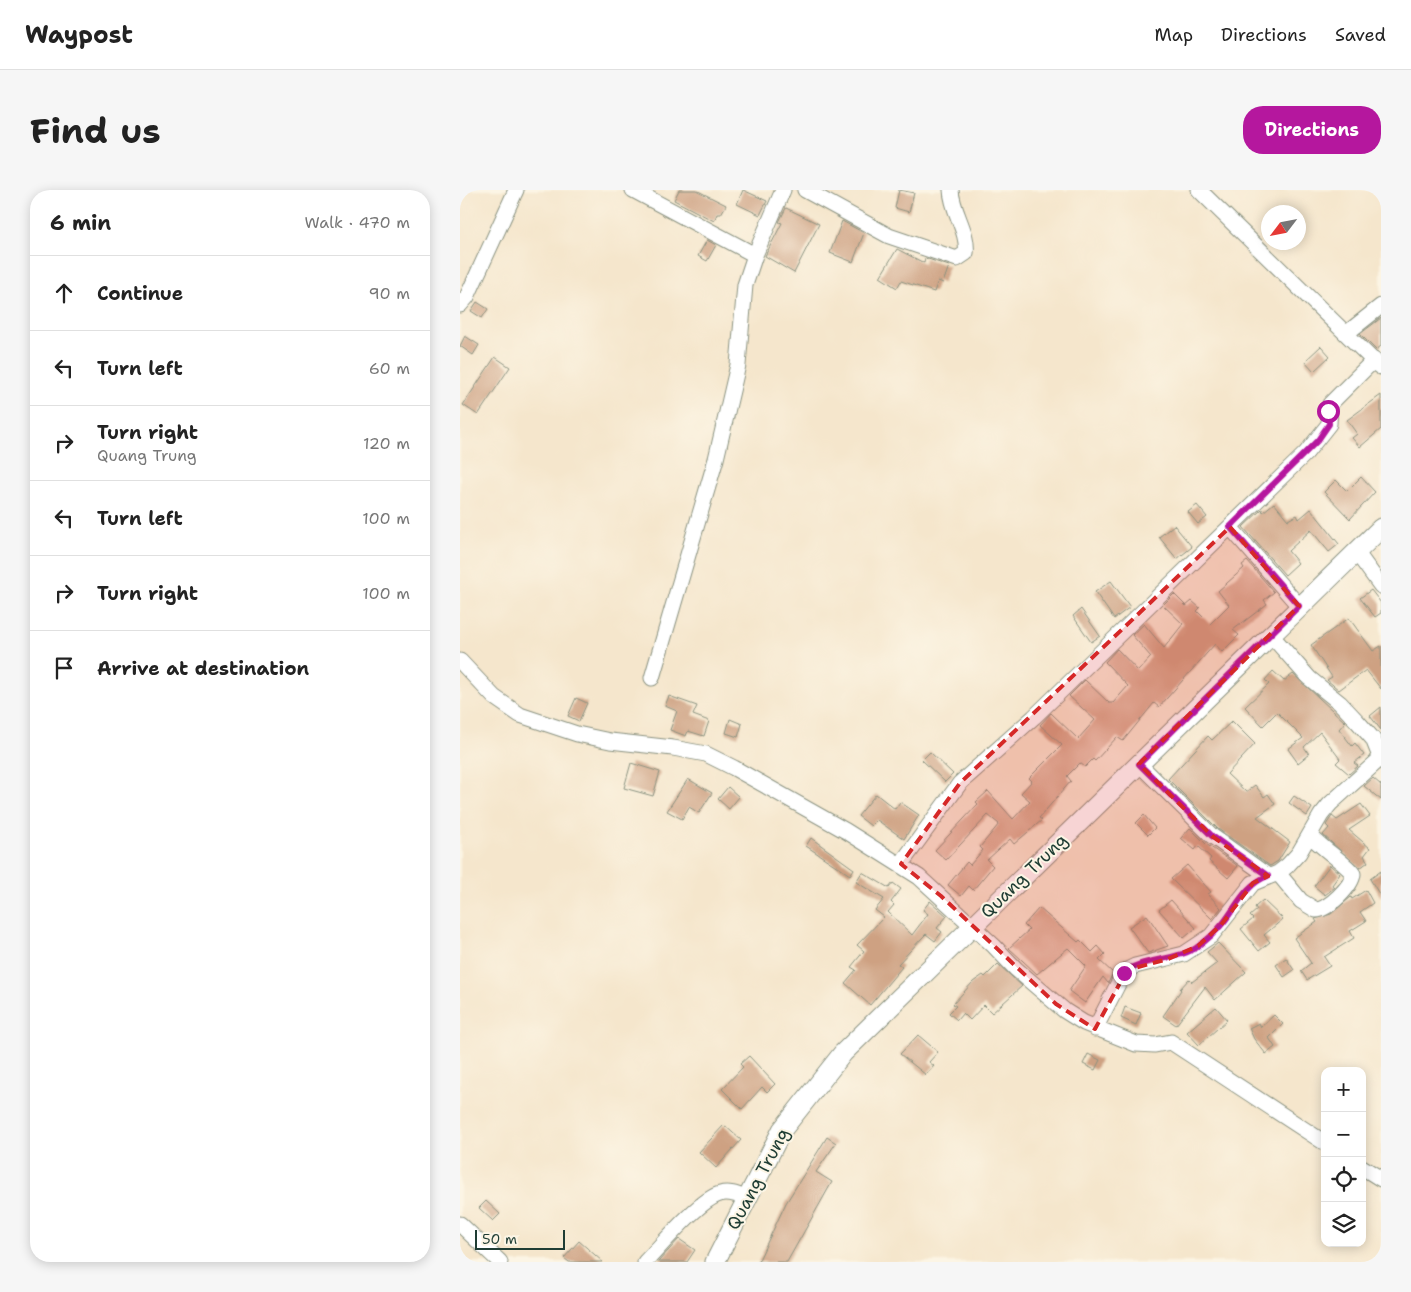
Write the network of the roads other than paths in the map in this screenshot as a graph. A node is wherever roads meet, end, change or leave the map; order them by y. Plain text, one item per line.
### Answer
1 (516, 190) edge
2 (633, 190) edge
3 (783, 190) edge
4 (805, 190) edge
5 (950, 190) edge
6 (1198, 190) edge
7 (755, 256) junction
8 (460, 305) edge
9 (1381, 306) edge
10 (1347, 333) junction
11 (1377, 364) edge
12 (1230, 527) junction
13 (1381, 528) edge
14 (1357, 553) junction
15 (1381, 586) edge
16 (1299, 606) junction
17 (1270, 634) junction
18 (460, 662) edge
19 (652, 678) dead end
20 (1380, 754) edge
21 (1139, 764) junction
22 (1310, 836) junction
23 (901, 864) junction
24 (1273, 874) junction
25 (972, 927) junction
26 (1095, 1028) junction
27 (1321, 1140) edge
28 (1366, 1170) edge
29 (1381, 1179) edge
30 (746, 1198) junction
31 (460, 1224) edge
32 (500, 1262) edge
33 (645, 1262) edge
34 (715, 1262) edge

1 - 8 street
2 - 7 street
3 - 7 street
4 - 5 street
6 - 10 street
7 - 19 street
9 - 10 street
10 - 11 street
11 - 12 street
12 - 16 street
12 - 23 street
13 - 14 main road, Quang Trung
14 - 15 street
14 - 16 main road, Quang Trung
16 - 17 main road, Quang Trung
17 - 20 street
17 - 21 main road, Quang Trung
18 - 23 street
20 - 22 street
21 - 24 street
21 - 25 main road, Quang Trung
22 - 24 street
22 - 24 street
23 - 25 street
24 - 26 street
25 - 26 street
25 - 30 main road, Quang Trung
26 - 27 street
28 - 29 street
30 - 33 street
30 - 34 main road, Quang Trung
31 - 32 street

